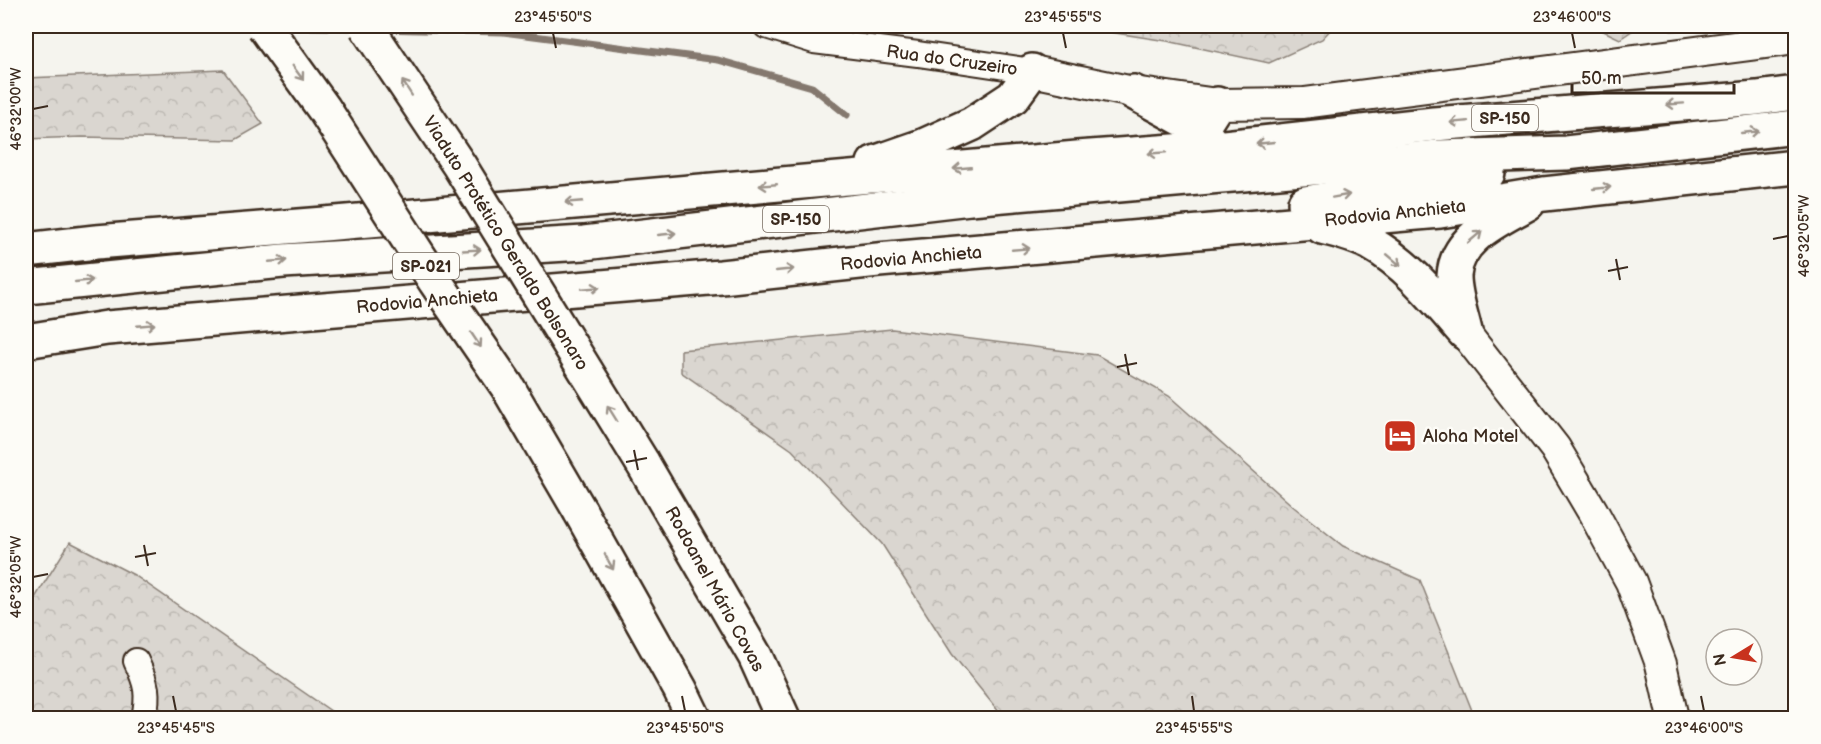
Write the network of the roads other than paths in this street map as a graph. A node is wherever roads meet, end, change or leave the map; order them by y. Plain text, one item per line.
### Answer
1 (264, 26) edge
2 (366, 26) edge
3 (766, 26) edge
4 (1796, 39) edge
5 (1032, 71) junction
6 (1133, 92) joint
7 (1796, 93) edge
8 (1211, 127) junction
9 (1796, 127) edge
10 (1566, 153) junction
11 (1796, 167) edge
12 (801, 182) junction
13 (1544, 194) junction
14 (1302, 222) junction
15 (1182, 234) junction
16 (26, 250) edge
17 (26, 287) edge
18 (1465, 333) junction
19 (26, 341) edge
20 (642, 462) joint
21 (136, 661) dead end
22 (144, 718) edge
23 (694, 718) edge
24 (783, 718) edge
25 (1673, 718) edge

1 -> 23 highway, SP-021, bridge
20 -> 2 highway, Viaduto Protético Geraldo Bolsonaro, bridge
3 - 5 street, Rua do Cruzeiro
4 - 8 street
5 - 6 street
5 - 12 highway
6 - 8 highway
7 -> 8 highway, SP-150
8 -> 12 highway, SP-150
10 -> 9 highway, SP-150
15 -> 10 highway
17 -> 10 highway, SP-150
13 -> 11 highway, Rodovia Anchieta
12 -> 16 highway, SP-150
13 - 14 highway, Rodovia Anchieta
18 -> 13 highway
14 - 15 highway, Rodovia Anchieta
14 -> 18 highway
19 -> 15 highway, Rodovia Anchieta
18 - 25 street
20 - 24 highway, Rodoanel Mário Covas
21 - 22 street

